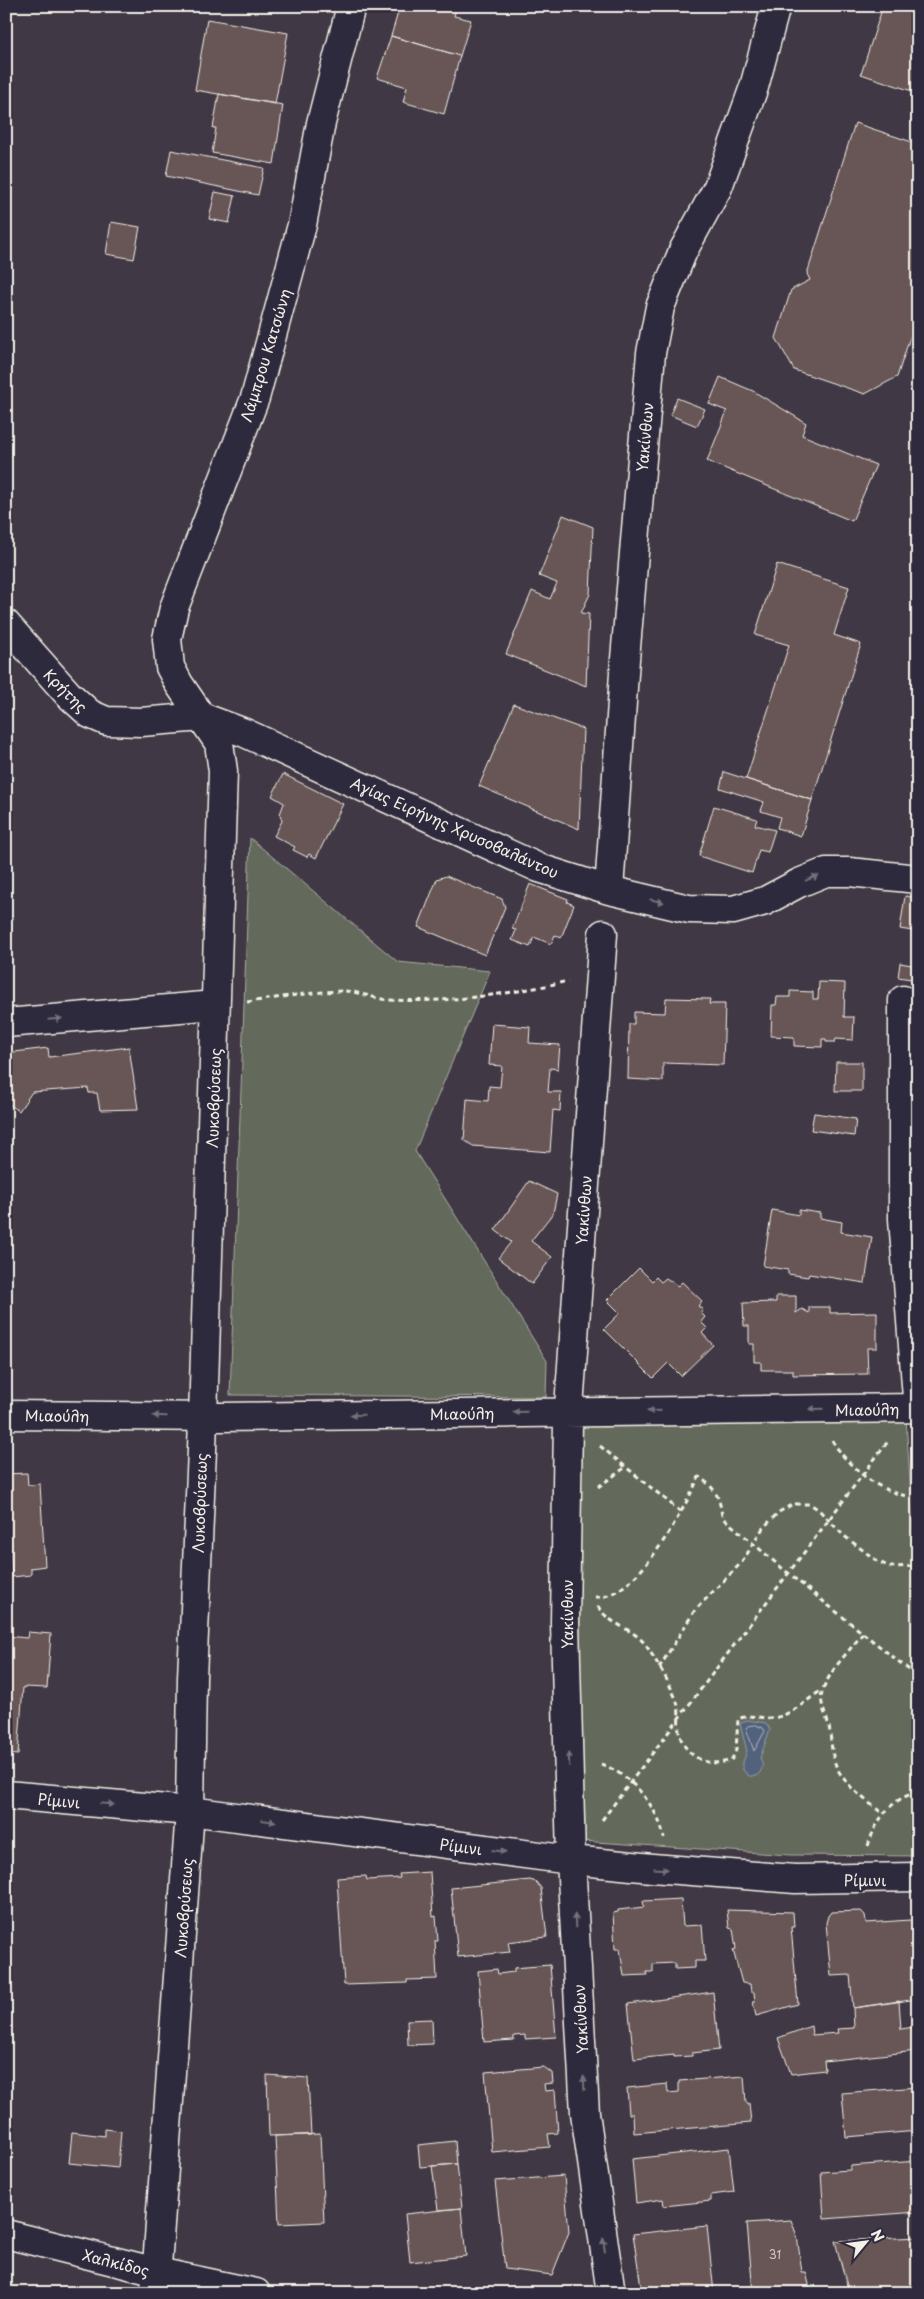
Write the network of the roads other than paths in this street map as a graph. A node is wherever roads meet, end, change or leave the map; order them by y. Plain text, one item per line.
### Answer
1 (351, 6) edge
2 (776, 6) edge
3 (6, 624) edge
4 (202, 717) junction
5 (918, 879) edge
6 (609, 890) junction
7 (603, 934) dead end
8 (903, 1000) dead end
9 (215, 1005) junction
10 (6, 1023) edge
11 (918, 1409) edge
12 (6, 1415) edge
13 (202, 1416) junction
14 (568, 1416) junction
15 (6, 1796) edge
16 (190, 1811) junction
17 (572, 1860) junction
18 (918, 1877) edge
19 (6, 2234) edge
20 (156, 2282) edge
21 (256, 2293) edge
22 (611, 2293) edge

1 - 4 street, Λάμπρου Κατσώνη
2 - 6 street, Υακίνθων
3 - 4 street, Κρήτης
4 - 6 street, Αγίας Ειρήνης Χρυσοβαλάντου
4 - 9 street, Λυκοβρύσεως
6 -> 5 street, Αγίας Ειρήνης Χρυσοβαλάντου
7 - 14 street, Υακίνθων
8 - 11 street
10 -> 9 street
9 - 13 street, Λυκοβρύσεως
11 -> 14 street, Μιαούλη
13 -> 12 street, Μιαούλη
14 -> 13 street, Μιαούλη
13 - 16 street, Λυκοβρύσεως
17 -> 14 street, Υακίνθων
15 -> 16 street, Ρίμινι
16 -> 17 street, Ρίμινι
16 - 20 street, Λυκοβρύσεως
17 -> 18 street, Ρίμινι
22 -> 17 street, Υακίνθων
19 - 20 street, Χαλκίδος
20 - 21 street, Χαλκίδος

